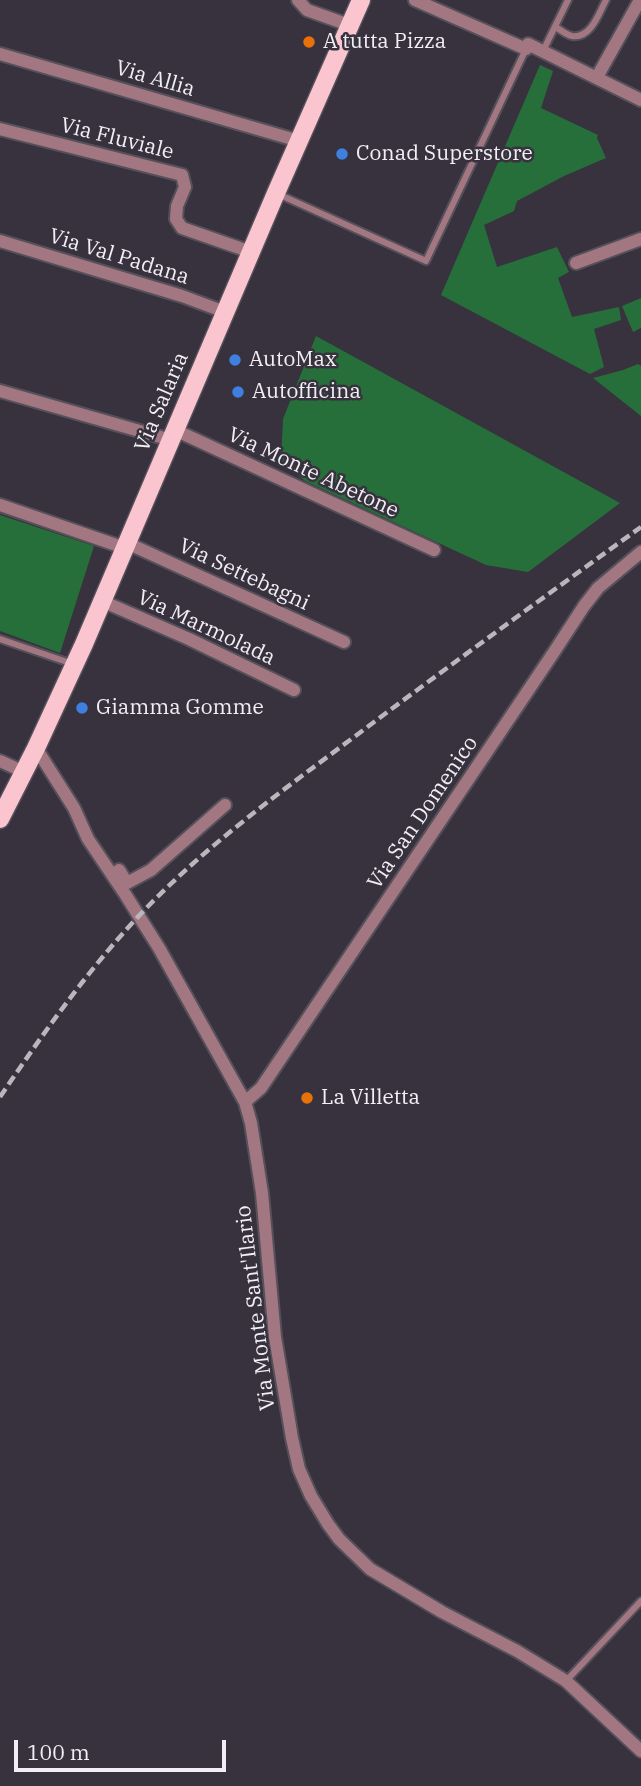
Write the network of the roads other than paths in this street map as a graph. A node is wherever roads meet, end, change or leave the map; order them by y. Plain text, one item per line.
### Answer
1 (298, 0) edge
2 (362, 0) edge
3 (415, 0) edge
4 (568, 0) edge
5 (606, 0) edge
6 (640, 0) edge
7 (349, 25) junction
8 (556, 27) junction
9 (526, 49) junction
10 (543, 51) junction
11 (0, 54) edge
12 (597, 77) junction
13 (641, 100) edge
14 (0, 129) edge
15 (299, 141) junction
16 (276, 193) junction
17 (641, 239) edge
18 (0, 242) edge
19 (251, 252) junction
20 (576, 263) dead end
21 (225, 312) junction
22 (0, 391) edge
23 (173, 435) junction
24 (0, 505) edge
25 (126, 545) junction
26 (434, 551) dead end
27 (641, 552) edge
28 (102, 601) junction
29 (0, 639) edge
30 (344, 642) dead end
31 (75, 664) junction
32 (294, 690) dead end
33 (36, 748) junction
34 (0, 761) edge
35 (24, 772) junction
36 (225, 805) dead end
37 (0, 819) edge
38 (82, 825) junction
39 (244, 1102) junction
40 (641, 1601) edge
41 (566, 1681) junction
42 (641, 1751) edge

1 - 7 street
2 - 7 main road, Via Salaria
3 - 9 street
4 - 8 lane
5 - 8 lane
6 - 12 street
7 - 15 main road, Via Salaria
8 - 10 lane
9 - 10 street
9 - 16 lane
10 - 12 street
11 - 15 street, Via Allia
12 - 13 street
14 - 19 street, Via Fluviale
15 - 16 main road, Via Salaria
16 - 19 main road, Via Salaria
17 - 20 street
18 - 21 street, Via Val Padana
19 - 21 main road, Via Salaria
21 - 23 main road, Via Salaria
22 - 23 street, Via Monte Abetone
23 - 25 main road, Via Salaria
23 - 26 street, Via Monte Abetone
24 - 25 street, Via Settebagni
25 - 28 main road, Via Salaria
25 - 30 street, Via Settebagni
27 - 39 street, Via San Domenico
28 - 31 main road, Via Salaria
28 - 32 street, Via Marmolada
29 - 31 lane
31 - 33 main road, Via Salaria
33 - 35 main road, Via Salaria
33 - 38 street, Via Monte Sant'Ilario
34 - 35 street
35 - 37 main road, Via Salaria
36 - 38 street
38 - 39 street, Via Monte Sant'Ilario
39 - 41 street, Via Monte Sant'Ilario
40 - 41 lane
41 - 42 street, Via Monte Sant'Ilario

